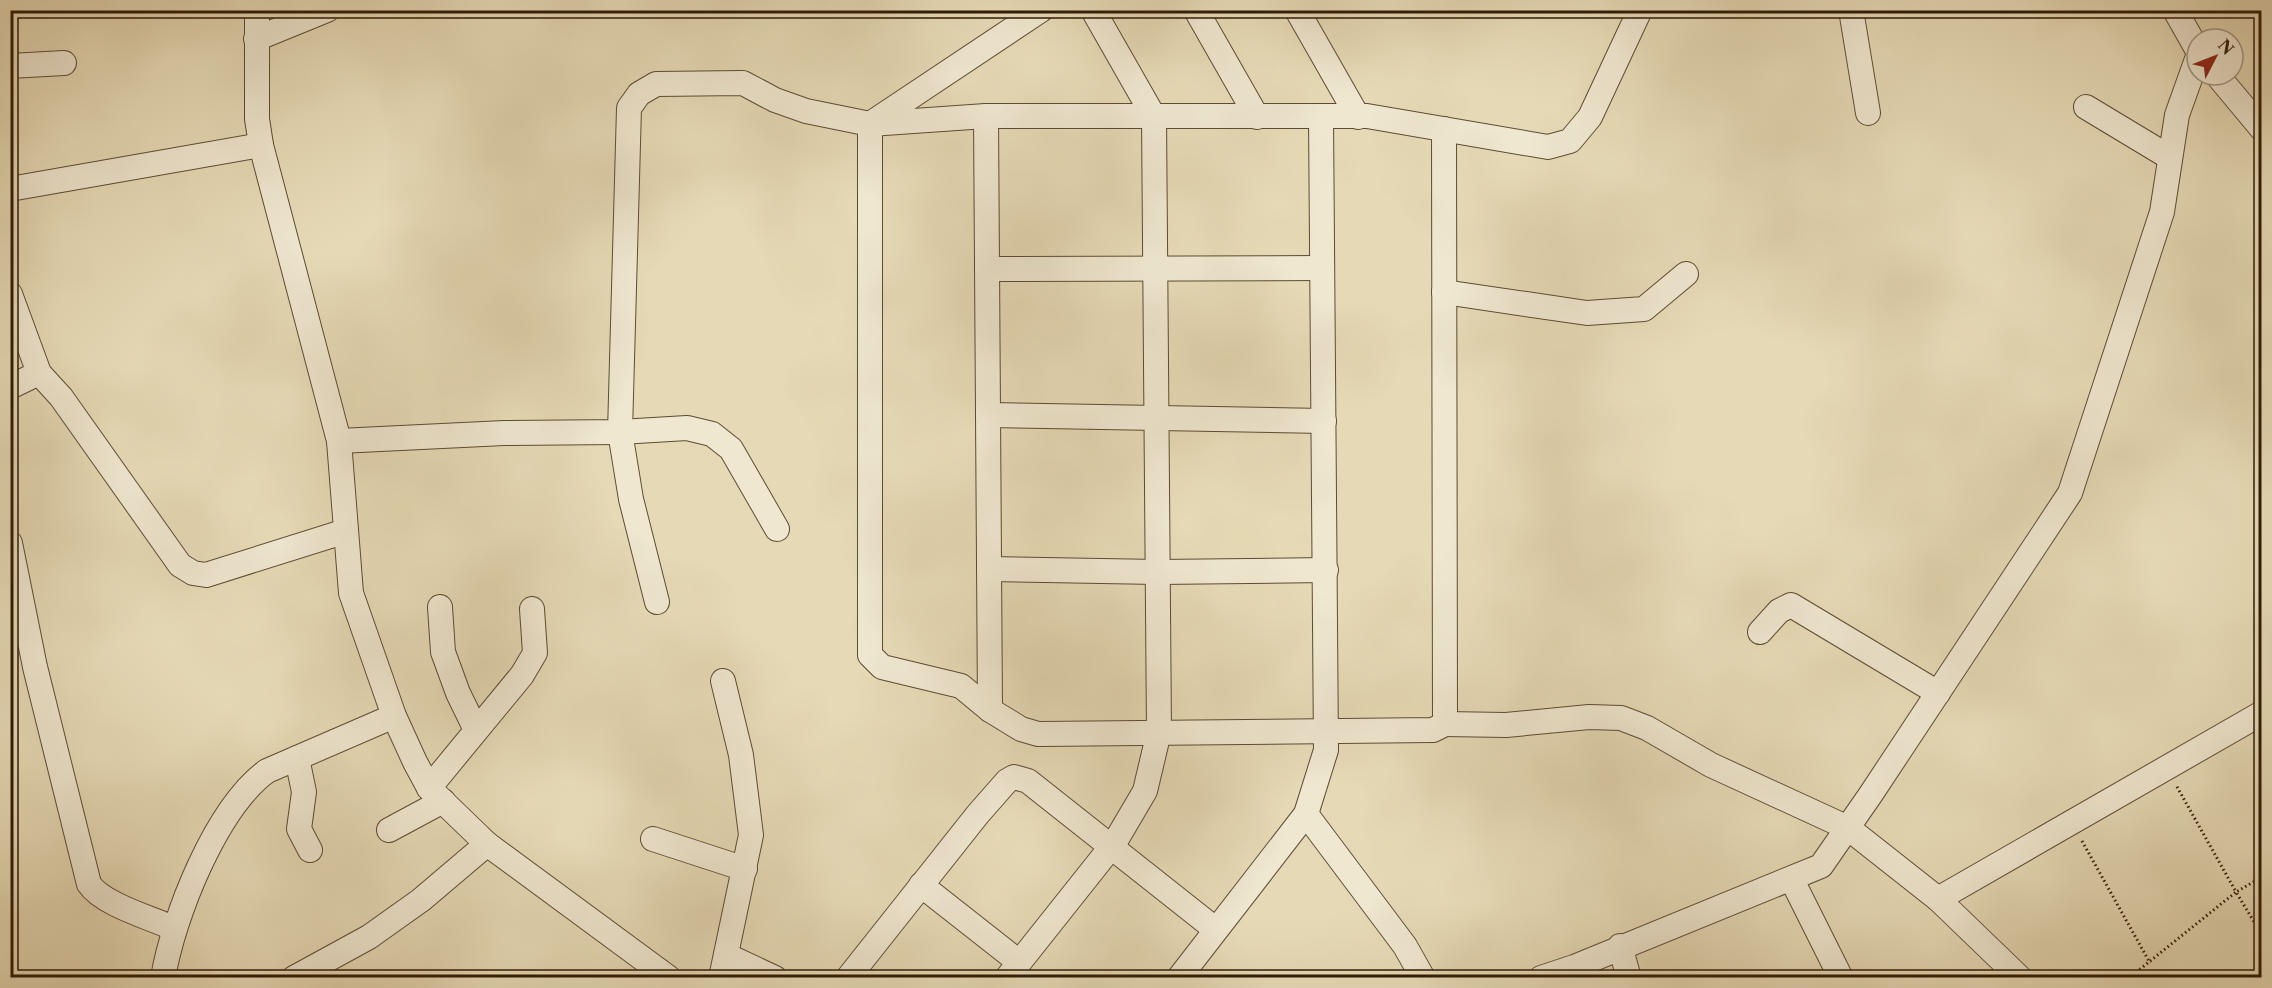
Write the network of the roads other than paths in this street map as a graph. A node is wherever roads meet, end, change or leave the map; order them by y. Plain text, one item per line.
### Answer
1 (257, 10) edge
2 (327, 10) edge
3 (1041, 10) edge
4 (1093, 10) edge
5 (1196, 10) edge
6 (1297, 10) edge
7 (1640, 10) edge
8 (1851, 10) edge
9 (2175, 10) edge
10 (2185, 28) edge
11 (256, 39) junction
12 (64, 63) dead end
13 (10, 66) edge
14 (2187, 87) edge
15 (2227, 87) edge
16 (2086, 107) dead end
17 (1868, 113) dead end
18 (986, 116) junction
19 (1154, 117) junction
20 (1257, 117) junction
21 (1321, 117) junction
22 (1358, 117) junction
23 (870, 124) junction
24 (1444, 129) junction
25 (2262, 129) edge
26 (261, 145) junction
27 (2169, 157) junction
28 (10, 189) edge
29 (1155, 267) junction
30 (1322, 268) junction
31 (987, 269) junction
32 (1686, 274) dead end
33 (1444, 292) junction
34 (10, 294) edge
35 (39, 373) junction
36 (10, 387) edge
37 (988, 415) junction
38 (1157, 420) junction
39 (1324, 421) junction
40 (620, 432) junction
41 (339, 441) junction
42 (777, 529) dead end
43 (346, 531) junction
44 (10, 543) edge
45 (989, 569) junction
46 (1326, 570) junction
47 (1158, 572) junction
48 (657, 602) dead end
49 (440, 607) dead end
50 (532, 609) dead end
51 (1760, 632) dead end
52 (723, 681) dead end
53 (1938, 693) junction
54 (990, 710) junction
55 (2262, 713) edge
56 (394, 716) junction
57 (1445, 724) junction
58 (476, 730) junction
59 (1328, 730) junction
60 (1159, 732) junction
61 (297, 759) junction
62 (436, 795) junction
63 (1306, 814) junction
64 (1848, 828) junction
65 (389, 830) dead end
66 (653, 838) dead end
67 (487, 844) junction
68 (1112, 845) junction
69 (310, 850) dead end
70 (745, 869) junction
71 (1792, 880) junction
72 (921, 885) junction
73 (1938, 899) junction
74 (173, 928) junction
75 (1215, 929) junction
76 (1620, 946) junction
77 (724, 966) edge
78 (1013, 970) edge
79 (1576, 972) edge
80 (163, 978) edge
81 (294, 978) edge
82 (669, 978) edge
83 (775, 978) edge
84 (848, 978) edge
85 (1179, 978) edge
86 (1423, 978) edge
87 (1541, 978) edge
88 (1629, 978) edge
89 (1841, 978) edge
90 (2020, 978) edge

1 - 11 street
2 - 11 street
3 - 23 street
4 - 19 street
5 - 20 street
6 - 22 street
7 - 24 street
8 - 17 street
9 - 10 street
11 - 26 street
12 - 13 street
14 - 27 street
15 - 25 street
16 - 27 street
18 - 19 street
18 - 23 street
18 - 31 street
19 - 20 street
19 - 29 street
20 - 21 street
21 - 22 street
21 - 30 street
22 - 24 street
23 - 40 street
23 - 54 street
24 - 33 street
26 - 28 street
26 - 41 street
27 - 53 street
29 - 30 street
29 - 31 street
29 - 38 street
30 - 39 street
31 - 37 street
32 - 33 street
33 - 57 street
34 - 35 street
35 - 36 street
35 - 43 street
37 - 38 street
37 - 45 street
38 - 39 street
38 - 47 street
39 - 46 street
40 - 41 street
40 - 42 street
40 - 48 street
41 - 43 street
43 - 56 street
44 - 74 street
45 - 47 street
45 - 54 street
46 - 47 street
46 - 59 street
47 - 60 street
49 - 58 street
50 - 58 street
51 - 53 street
52 - 70 street
53 - 64 street
54 - 60 street
55 - 73 street
56 - 61 street
56 - 62 street
57 - 59 street
57 - 64 street
58 - 62 street
59 - 60 street
59 - 63 street
60 - 68 street
61 - 69 street
61 - 74 street
62 - 65 street
62 - 67 street
63 - 75 street
63 - 86 street
64 - 71 street
64 - 73 street
66 - 70 street
67 - 81 street
67 - 82 street
68 - 72 street
68 - 75 street
68 - 78 street
70 - 77 street
71 - 76 street
71 - 89 street
72 - 78 street
72 - 84 street
73 - 90 street
74 - 80 street
75 - 85 street
76 - 79 street
76 - 88 street
77 - 83 street
79 - 87 street

